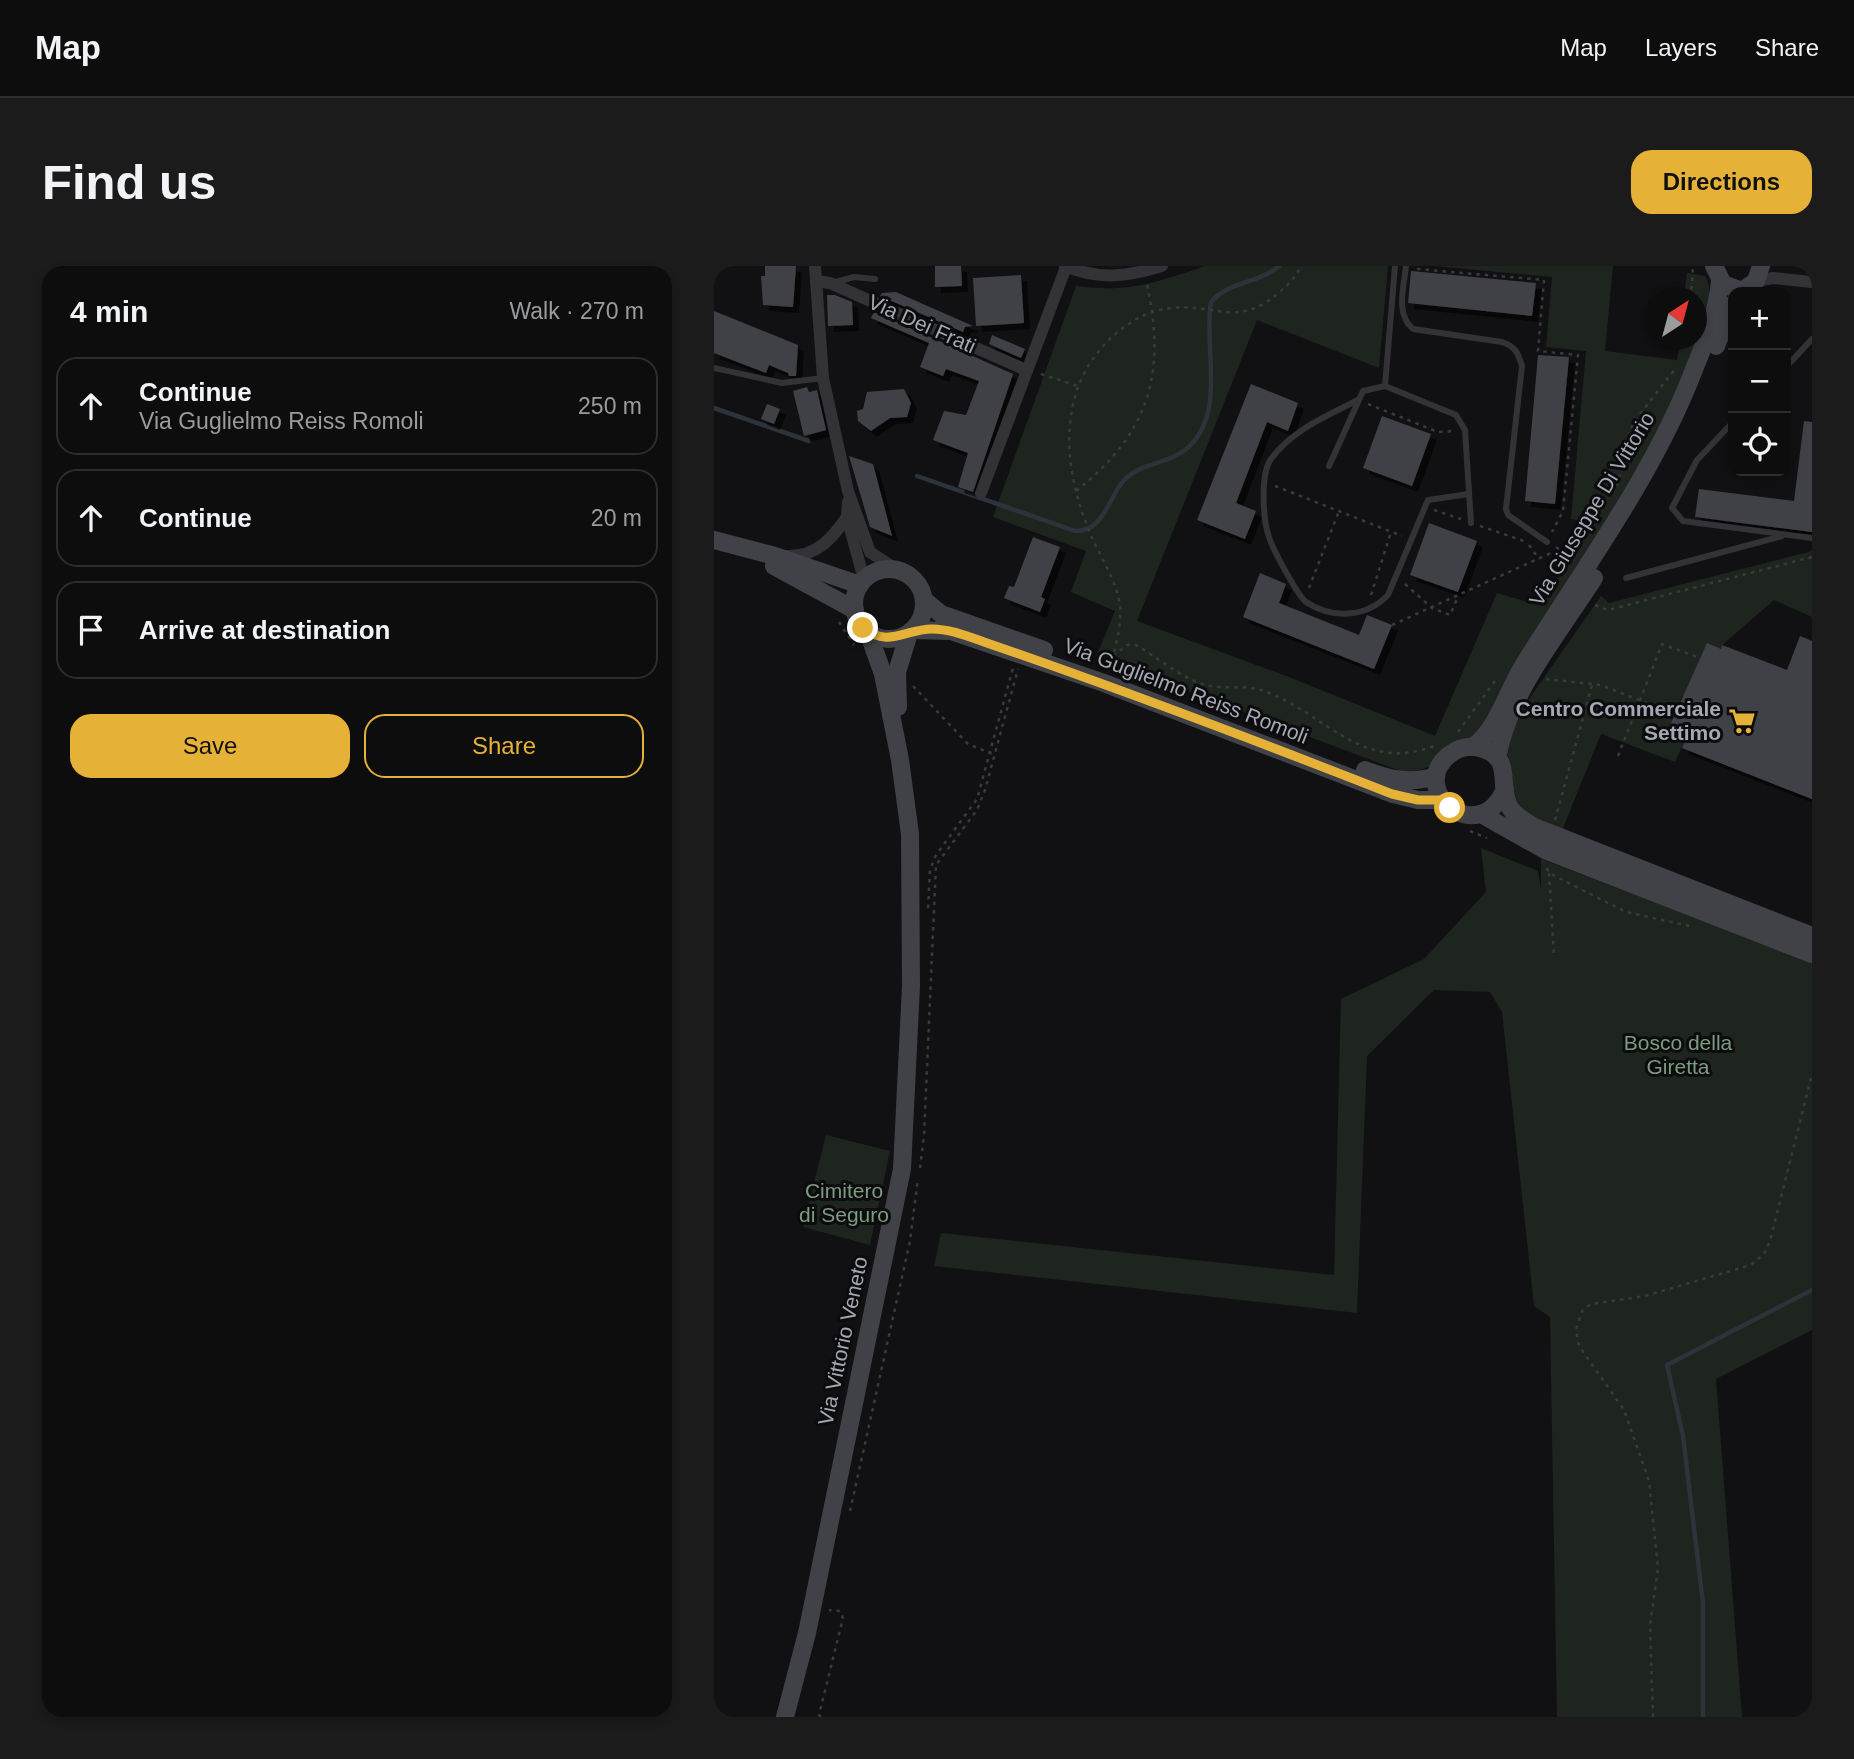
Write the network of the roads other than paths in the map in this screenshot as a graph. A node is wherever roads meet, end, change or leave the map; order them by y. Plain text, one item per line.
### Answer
1 (815, 266) edge
2 (1065, 266) edge
3 (1161, 266) edge
4 (1395, 266) edge
5 (1406, 267) edge
6 (1714, 271) edge
7 (875, 279) dead end
8 (816, 281) junction
9 (1812, 282) edge
10 (830, 283) junction
11 (1753, 283) edge
12 (1812, 339) edge
13 (1791, 362) edge
14 (714, 368) edge
15 (1026, 370) junction
16 (823, 378) junction
17 (1385, 386) junction
18 (1359, 400) junction
19 (1728, 427) edge
20 (1329, 466) dead end
21 (848, 491) junction
22 (981, 493) dead end
23 (1469, 494) junction
24 (847, 517) junction
25 (1471, 523) road end
26 (1787, 535) junction
27 (1812, 538) edge
28 (714, 540) edge
29 (1546, 545) road end
30 (733, 546) junction
31 (775, 556) junction
32 (897, 570) junction
33 (1626, 578) dead end
34 (862, 582) junction
35 (924, 600) junction
36 (855, 610) junction
37 (868, 632) junction
38 (911, 632) junction
39 (1473, 747) junction
40 (1497, 758) junction
41 (900, 760) junction
42 (1437, 776) junction
43 (1505, 789) junction
44 (1442, 800) junction
45 (1481, 814) junction
46 (1546, 848) junction
47 (1812, 936) edge
48 (1808, 952) edge
49 (785, 1717) edge

1 - 8 street
2 - 3 street
2 - 15 street
4 - 17 lane
5 - 29 lane
6 - 11 street
6 - 39 street, Via Giuseppe Di Vittorio
7 - 10 lane
8 - 10 street, Via Dei Frati
8 - 16 street
9 - 11 street
10 - 15 street, Via Dei Frati
11 - 40 street, Via Giuseppe Di Vittorio
12 - 13 lane
14 - 16 lane
15 - 22 street
16 - 21 street
17 - 18 lane
17 - 23 lane
18 - 20 lane
18 - 23 lane
19 - 26 lane
21 - 24 street
21 - 32 street
23 - 25 lane
24 - 31 street
24 - 34 street
26 - 27 lane
26 - 33 lane
28 - 30 street
30 - 31 street
30 - 36 street
31 - 34 street
32 - 34 street
32 - 35 street
34 - 36 street
35 - 38 street
35 - 42 street, Via Guglielmo Reiss Romoli
36 - 37 street
37 - 38 street
37 - 41 street
38 - 41 street
38 - 44 street, Via Guglielmo Reiss Romoli
39 - 40 street
39 - 42 street
40 - 43 street
41 - 49 street, Via Vittorio Veneto
42 - 44 street
43 - 45 street
43 - 46 street
44 - 45 street
45 - 46 street
46 - 47 street
46 - 48 street

